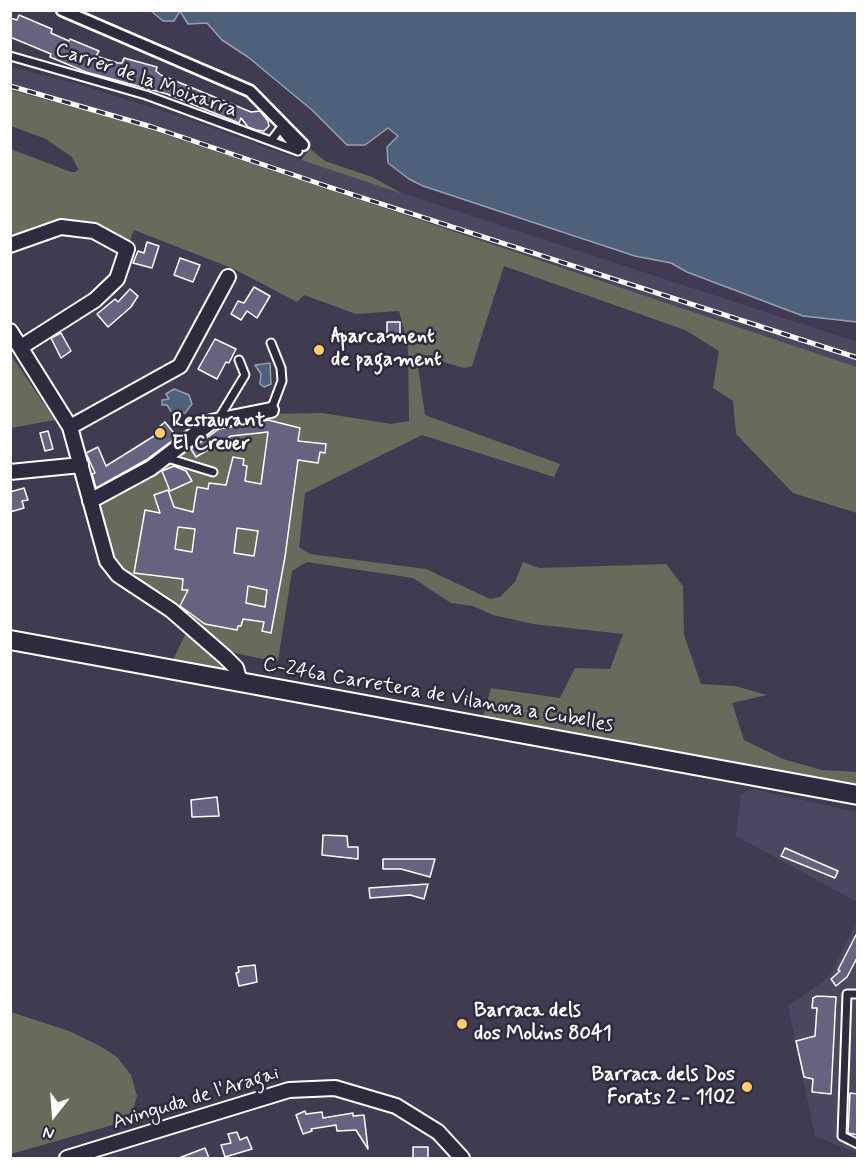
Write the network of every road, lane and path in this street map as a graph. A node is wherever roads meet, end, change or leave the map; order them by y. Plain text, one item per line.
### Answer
1 (62, 10) edge
2 (10, 56) edge
3 (271, 141) junction
4 (301, 148) junction
5 (10, 245) edge
6 (228, 277) dead end
7 (10, 331) edge
8 (272, 343) dead end
9 (21, 347) junction
10 (239, 360) dead end
11 (271, 410) joint
12 (219, 418) junction
13 (70, 427) junction
14 (164, 457) junction
15 (81, 465) junction
16 (10, 472) edge
17 (213, 472) dead end
18 (90, 501) junction
19 (10, 640) edge
20 (240, 682) junction
21 (858, 795) edge
22 (858, 994) edge
23 (858, 1144) edge
24 (95, 1154) edge
25 (67, 1158) edge
26 (462, 1158) edge

1 - 4 street
2 - 3 lane, Carrer de la Moixarra
3 - 4 lane, Carrer de la Moixarra
3 - 4 lane, Carrer de la Moixarra
5 - 9 street
6 - 13 street
7 - 9 street
8 - 11 lane
9 - 13 street
10 - 12 lane
11 - 12 street
12 - 14 street
13 - 15 street
14 - 17 lane
14 - 18 street
15 - 16 street
15 - 18 street
18 - 20 street
19 - 20 main road, C-246a Carretera de Vilanova a Cubelles
20 - 21 main road, C-246a Carretera de Vilanova a Cubelles
22 - 23 lane
24 - 25 street, Avinguda de l'Aragai
24 - 26 street, Avinguda de l'Aragai

